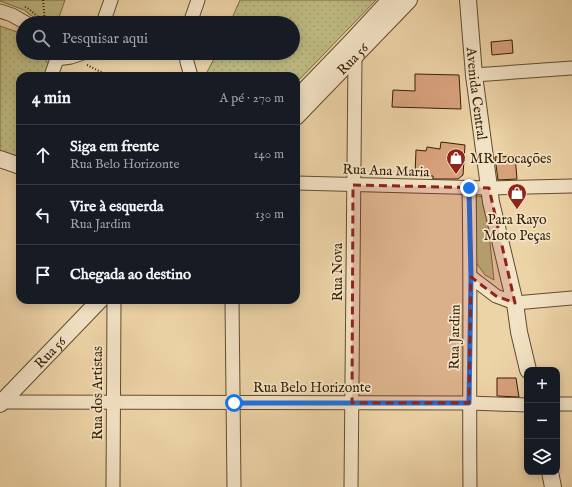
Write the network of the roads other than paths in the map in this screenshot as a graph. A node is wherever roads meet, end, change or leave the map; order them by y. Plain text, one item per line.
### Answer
1 (111, 0) edge
2 (198, 0) edge
3 (390, 0) edge
4 (409, 0) edge
5 (468, 0) edge
6 (0, 11) edge
7 (105, 16) edge
8 (192, 16) edge
9 (16, 17) edge
10 (355, 57) junction
11 (54, 60) edge
12 (186, 60) edge
13 (572, 68) edge
14 (52, 72) edge
15 (190, 72) edge
16 (474, 74) junction
17 (300, 95) edge
18 (300, 113) edge
19 (0, 158) edge
20 (16, 162) edge
21 (300, 183) edge
22 (353, 185) junction
23 (572, 186) edge
24 (469, 188) junction
25 (489, 188) junction
26 (471, 277) junction
27 (572, 298) edge
28 (515, 303) junction
29 (96, 304) edge
30 (114, 304) edge
31 (232, 304) edge
32 (527, 367) edge
33 (113, 402) junction
34 (1, 403) edge
35 (234, 403) junction
36 (352, 403) junction
37 (469, 403) junction
38 (560, 404) edge
39 (572, 404) edge
40 (524, 405) edge
41 (551, 475) edge
42 (113, 487) edge
43 (234, 487) edge
44 (351, 487) edge
45 (470, 487) edge
46 (553, 487) edge

1 - 7 street
2 - 8 street
3 - 17 street, Rua 56
4 - 10 street, Rua 56
5 - 16 street, Avenida Central
6 - 9 street
10 - 18 street, Rua 56
10 - 22 street, Rua Nova
11 - 14 street
12 - 15 street
13 - 16 street
16 - 25 street, Avenida Central
19 - 20 street
21 - 22 street, Rua Ana Maria
22 - 24 street, Rua Ana Maria
22 - 36 street, Rua Nova
23 - 25 street, Rua Ana Maria
24 - 25 street, Rua Ana Maria
24 - 26 street, Rua Jardim
25 - 28 street, Avenida Central
26 - 28 street
26 - 37 street, Rua Jardim
27 - 28 street
28 - 32 street, Avenida Central
29 - 34 street, Rua 56
30 - 33 street, Rua dos Artistas
31 - 35 street
33 - 34 street, Rua Belo Horizonte
33 - 35 street, Rua Belo Horizonte
33 - 42 street, Rua dos Artistas
35 - 36 street, Rua Belo Horizonte
35 - 43 street
36 - 37 street, Rua Belo Horizonte
36 - 44 street, Rua Nova
37 - 40 street, Rua Belo Horizonte
37 - 45 street, Rua Jardim
38 - 39 street
41 - 46 street

